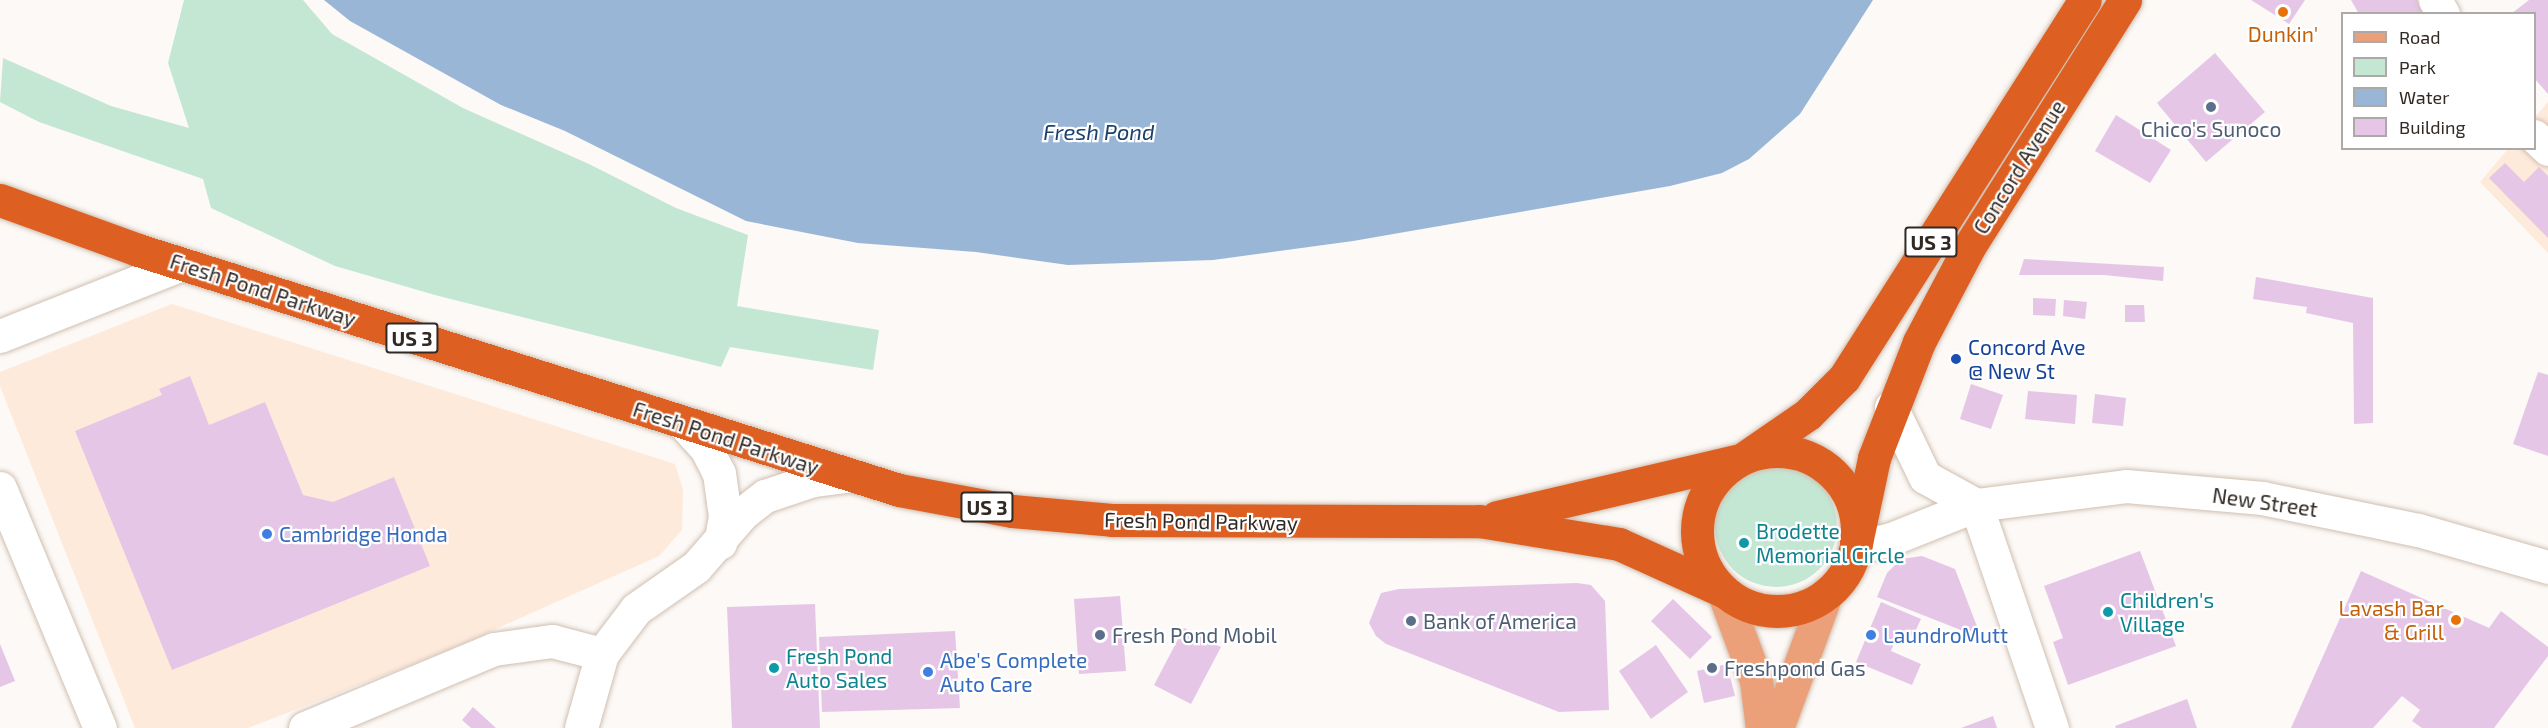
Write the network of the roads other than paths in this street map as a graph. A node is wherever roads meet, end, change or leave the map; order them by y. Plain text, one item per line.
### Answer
1 (2085, 0) edge
2 (2125, 0) edge
3 (2536, 137) edge
4 (2548, 149) edge
5 (0, 200) edge
6 (182, 264) junction
7 (0, 336) edge
8 (1892, 407) junction
9 (685, 425) junction
10 (1743, 458) junction
11 (846, 476) junction
12 (0, 488) edge
13 (1976, 505) junction
14 (1479, 521) junction
15 (720, 544) junction
16 (1856, 545) junction
17 (2548, 567) edge
18 (1723, 591) junction
19 (1826, 594) junction
20 (602, 654) junction
21 (100, 728) edge
22 (305, 728) edge
23 (580, 728) edge
24 (1762, 728) edge
25 (1777, 728) edge
26 (2052, 728) edge

1 - 10 highway, Concord Avenue / US 3
2 - 8 highway, Concord Avenue / US 3
3 - 4 street
5 - 6 highway, Fresh Pond Parkway / US 3
6 - 7 street
6 - 9 highway, Fresh Pond Parkway / US 3
8 - 13 street
8 - 16 highway, Concord Avenue / US 3
9 - 11 highway, Fresh Pond Parkway / US 3
9 - 15 street
10 - 14 highway, Fresh Pond Parkway / US 3
10 - 16 highway
10 - 18 highway
11 - 14 highway, Fresh Pond Parkway / US 3
11 - 15 street
12 - 21 street
13 - 16 street, New Street
13 - 17 street, New Street
13 - 26 street
14 - 18 highway, Fresh Pond Parkway / US 3
15 - 20 street
16 - 19 highway, US 3
18 - 19 highway, US 3
18 - 24 main road
19 - 25 main road
20 - 22 street
20 - 23 street

